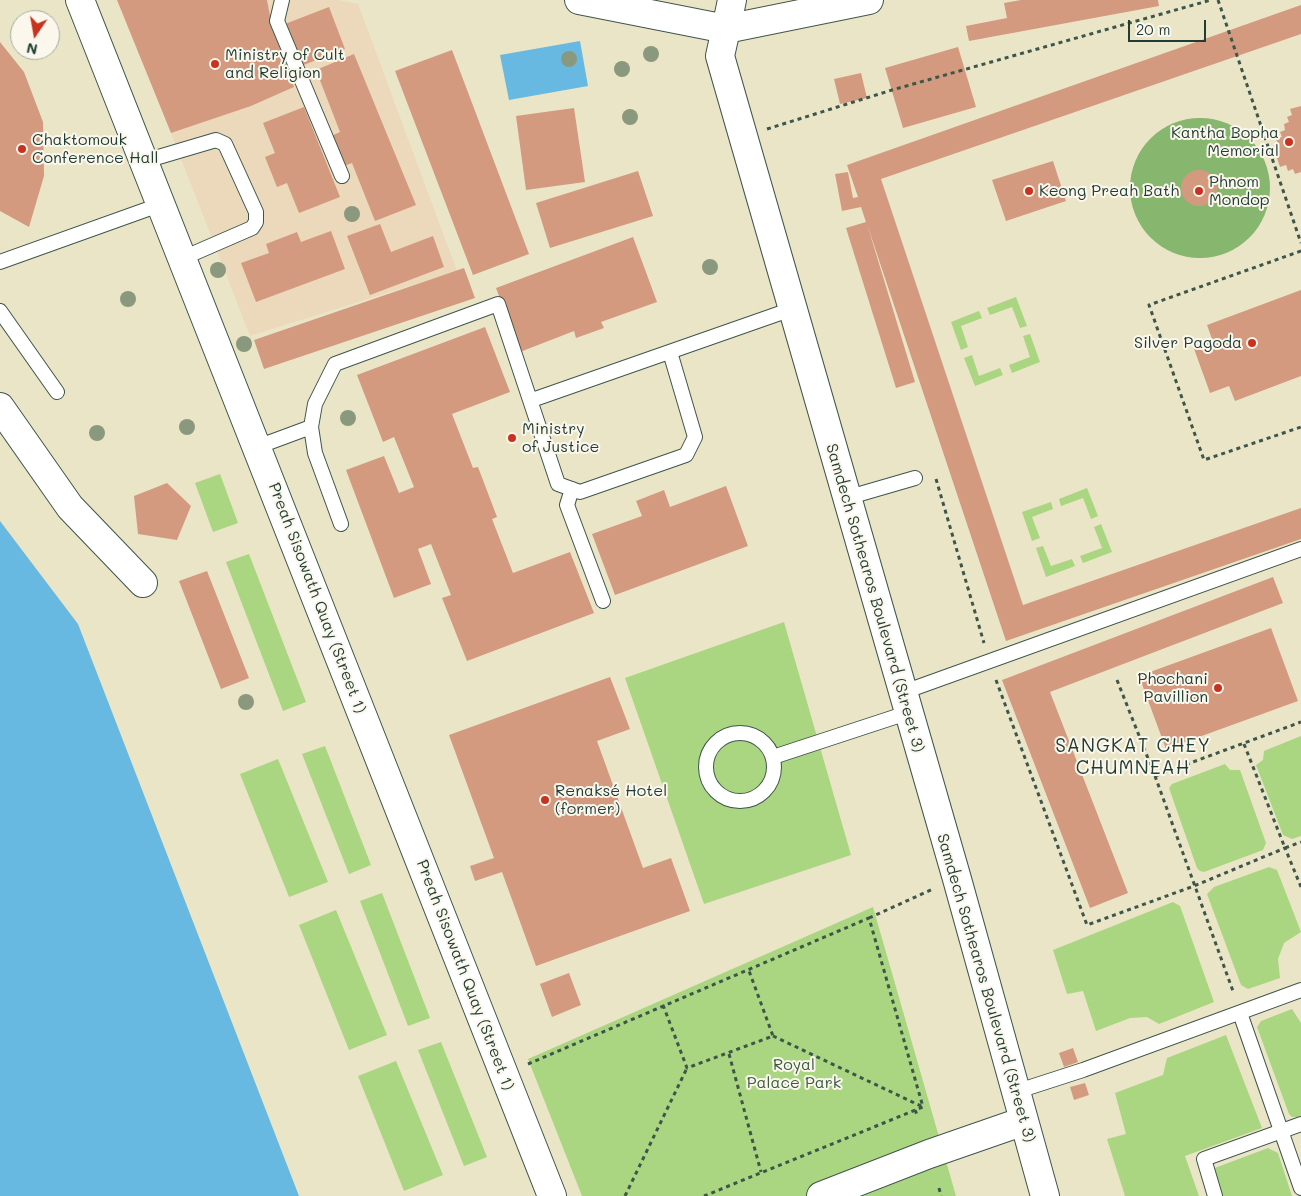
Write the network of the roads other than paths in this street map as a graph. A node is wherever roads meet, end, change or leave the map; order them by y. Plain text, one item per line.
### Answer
1 (80, 0) edge
2 (282, 0) edge
3 (579, 0) edge
4 (732, 0) edge
5 (869, 0) edge
6 (726, 30) junction
7 (145, 161) junction
8 (342, 176) dead end
9 (162, 204) junction
10 (183, 258) junction
11 (0, 262) edge
12 (792, 309) junction
13 (0, 311) edge
14 (670, 352) junction
15 (57, 392) dead end
16 (532, 400) junction
17 (0, 406) edge
18 (311, 427) junction
19 (257, 447) junction
20 (915, 478) road end
21 (572, 489) junction
22 (846, 498) junction
23 (341, 524) dead end
24 (1301, 550) edge
25 (143, 582) dead end
26 (603, 601) dead end
27 (904, 703) junction
28 (773, 757) junction
29 (1301, 990) edge
30 (1240, 1013) junction
31 (1015, 1092) junction
32 (1024, 1121) junction
33 (1301, 1124) edge
34 (1281, 1132) junction
35 (1301, 1188) edge
36 (552, 1196) edge
37 (821, 1196) edge
38 (1045, 1196) edge
39 (1215, 1196) edge

1 - 7 street, Preah Sisowath Quay (Street 1)
2 - 8 lane
3 - 6 street
4 - 6 street, Samdech Sothearos Boulevard (Street 3)
5 - 6 street
6 - 12 street, Samdech Sothearos Boulevard (Street 3)
7 - 9 street, Preah Sisowath Quay (Street 1)
7 - 10 lane
9 - 10 street, Preah Sisowath Quay (Street 1)
9 - 11 lane
10 - 19 street, Preah Sisowath Quay (Street 1)
12 - 14 lane
12 - 22 street, Samdech Sothearos Boulevard (Street 3)
13 - 15 lane
14 - 16 lane
14 - 21 lane
16 - 18 lane
16 - 21 lane
17 - 25 street
18 - 19 lane
18 - 23 lane
19 - 36 street, Preah Sisowath Quay (Street 1)
20 - 22 lane
21 - 26 lane
22 - 27 street, Samdech Sothearos Boulevard (Street 3)
24 - 27 lane
27 - 28 lane
27 - 31 street, Samdech Sothearos Boulevard (Street 3)
28 - 28 lane
29 - 30 lane
30 - 31 lane
30 - 34 lane
31 - 32 street, Samdech Sothearos Boulevard (Street 3)
32 - 37 street
32 - 38 street, Samdech Sothearos Boulevard (Street 3)
33 - 34 lane
34 - 35 lane
34 - 39 lane

